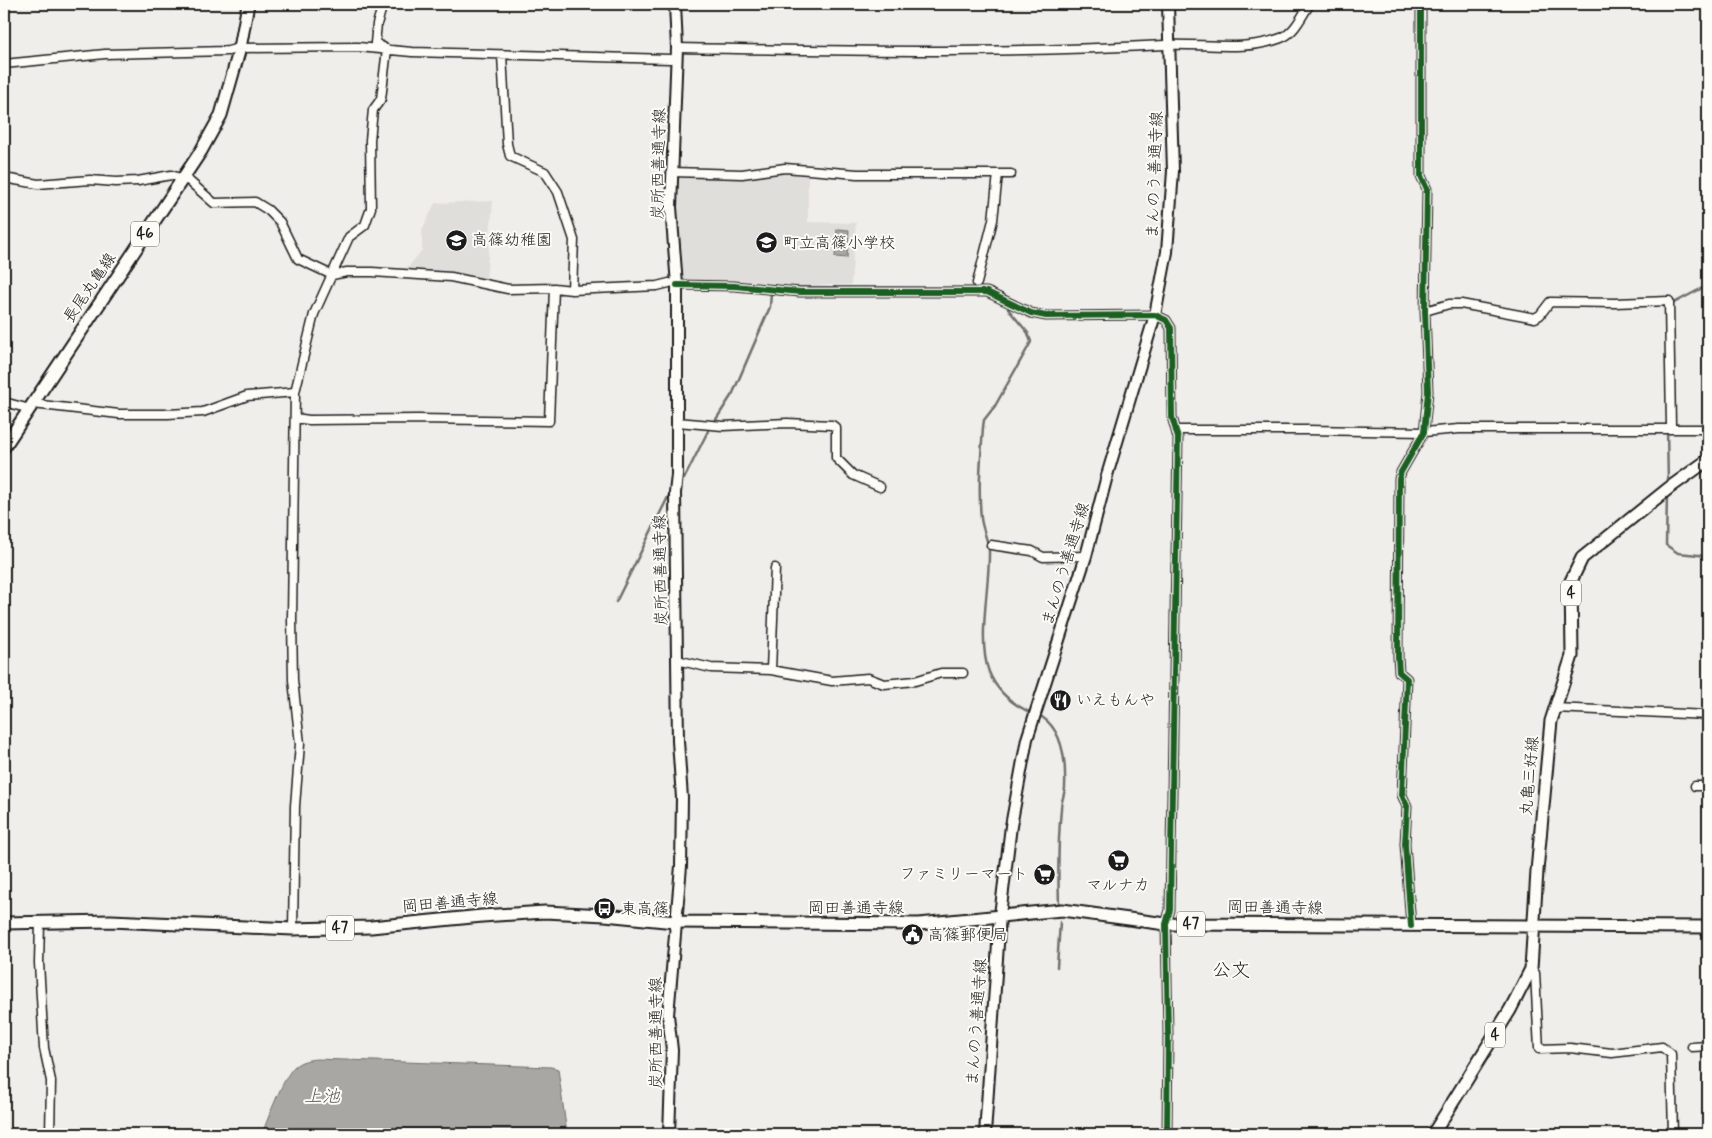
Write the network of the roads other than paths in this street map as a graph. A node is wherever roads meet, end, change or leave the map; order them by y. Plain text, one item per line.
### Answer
1 (248, 4) edge
2 (383, 4) edge
3 (675, 4) edge
4 (1168, 4) edge
5 (1310, 4) edge
6 (1421, 4) edge
7 (1170, 45) junction
8 (240, 48) junction
9 (677, 48) junction
10 (387, 49) junction
11 (502, 55) junction
12 (670, 59) dead end
13 (4, 64) edge
14 (672, 172) junction
15 (998, 174) junction
16 (1011, 174) dead end
17 (4, 178) edge
18 (183, 178) junction
19 (332, 275) junction
20 (977, 283) dead end
21 (673, 284) junction
22 (554, 288) junction
23 (572, 290) junction
24 (1425, 311) junction
25 (1155, 315) junction
26 (295, 392) junction
27 (4, 402) edge
28 (31, 406) junction
29 (295, 418) junction
30 (677, 422) junction
31 (1671, 427) junction
32 (1708, 429) edge
33 (1177, 430) junction
34 (1424, 432) junction
35 (4, 447) edge
36 (1708, 460) edge
37 (880, 487) dead end
38 (991, 545) dead end
39 (1086, 556) junction
40 (775, 568) dead end
41 (677, 660) junction
42 (771, 670) junction
43 (963, 673) dead end
44 (1554, 708) junction
45 (1708, 715) edge
46 (1695, 786) dead end
47 (1708, 786) edge
48 (1000, 915) junction
49 (675, 922) junction
50 (4, 923) edge
51 (40, 923) junction
52 (1166, 924) junction
53 (1411, 926) junction
54 (1534, 927) junction
55 (1708, 927) edge
56 (293, 929) junction
57 (1531, 969) junction
58 (1708, 1046) edge
59 (1692, 1047) dead end
60 (50, 1134) edge
61 (669, 1134) edge
62 (985, 1134) edge
63 (1167, 1134) edge
64 (1433, 1134) edge
65 (1673, 1134) edge

1 - 8 main road, 長尾丸亀線 / 46
2 - 10 street
3 - 9 main road, 炭所西善通寺線
4 - 7 main road, まんのう善通寺線
5 - 7 street
6 - 24 street
7 - 9 street
7 - 25 main road, まんのう善通寺線
8 - 10 street
8 - 13 street
8 - 18 main road, 長尾丸亀線 / 46
9 - 14 main road, 炭所西善通寺線
10 - 11 street
10 - 19 street
11 - 12 street
11 - 23 street
14 - 15 street
14 - 21 main road, 炭所西善通寺線
15 - 16 street
15 - 20 street
17 - 18 street
18 - 19 street
18 - 28 main road, 長尾丸亀線 / 46
19 - 22 street
19 - 26 street
21 - 23 street
21 - 25 street
21 - 30 main road, 炭所西善通寺線
22 - 23 street
22 - 29 street
24 - 31 street
24 - 34 street
25 - 33 street
25 - 39 main road, まんのう善通寺線
26 - 28 street
26 - 29 street
27 - 28 street
28 - 35 main road, 長尾丸亀線 / 46
29 - 56 street
30 - 37 street
30 - 41 main road, 炭所西善通寺線
31 - 32 street
31 - 34 street
33 - 34 street
33 - 52 street
34 - 53 street
36 - 44 main road, 丸亀三好線 / 4
38 - 39 street
39 - 48 main road, まんのう善通寺線
40 - 42 street
41 - 42 street
41 - 49 main road, 炭所西善通寺線
42 - 43 street
44 - 45 street
44 - 54 main road, 丸亀三好線 / 4
46 - 47 street
48 - 49 main road, 岡田善通寺線 / 47
48 - 52 main road, 岡田善通寺線 / 47
48 - 62 main road, まんのう善通寺線
49 - 56 main road, 岡田善通寺線 / 47
49 - 61 main road, 炭所西善通寺線
50 - 51 main road, 岡田善通寺線 / 47
51 - 56 main road, 岡田善通寺線 / 47
51 - 60 street
52 - 53 main road, 岡田善通寺線 / 47
52 - 63 street
53 - 54 main road, 岡田善通寺線 / 47
54 - 55 main road, 岡田善通寺線 / 47
54 - 57 main road, 丸亀三好線 / 4
57 - 64 main road, 丸亀三好線 / 4
57 - 65 street
58 - 59 street

